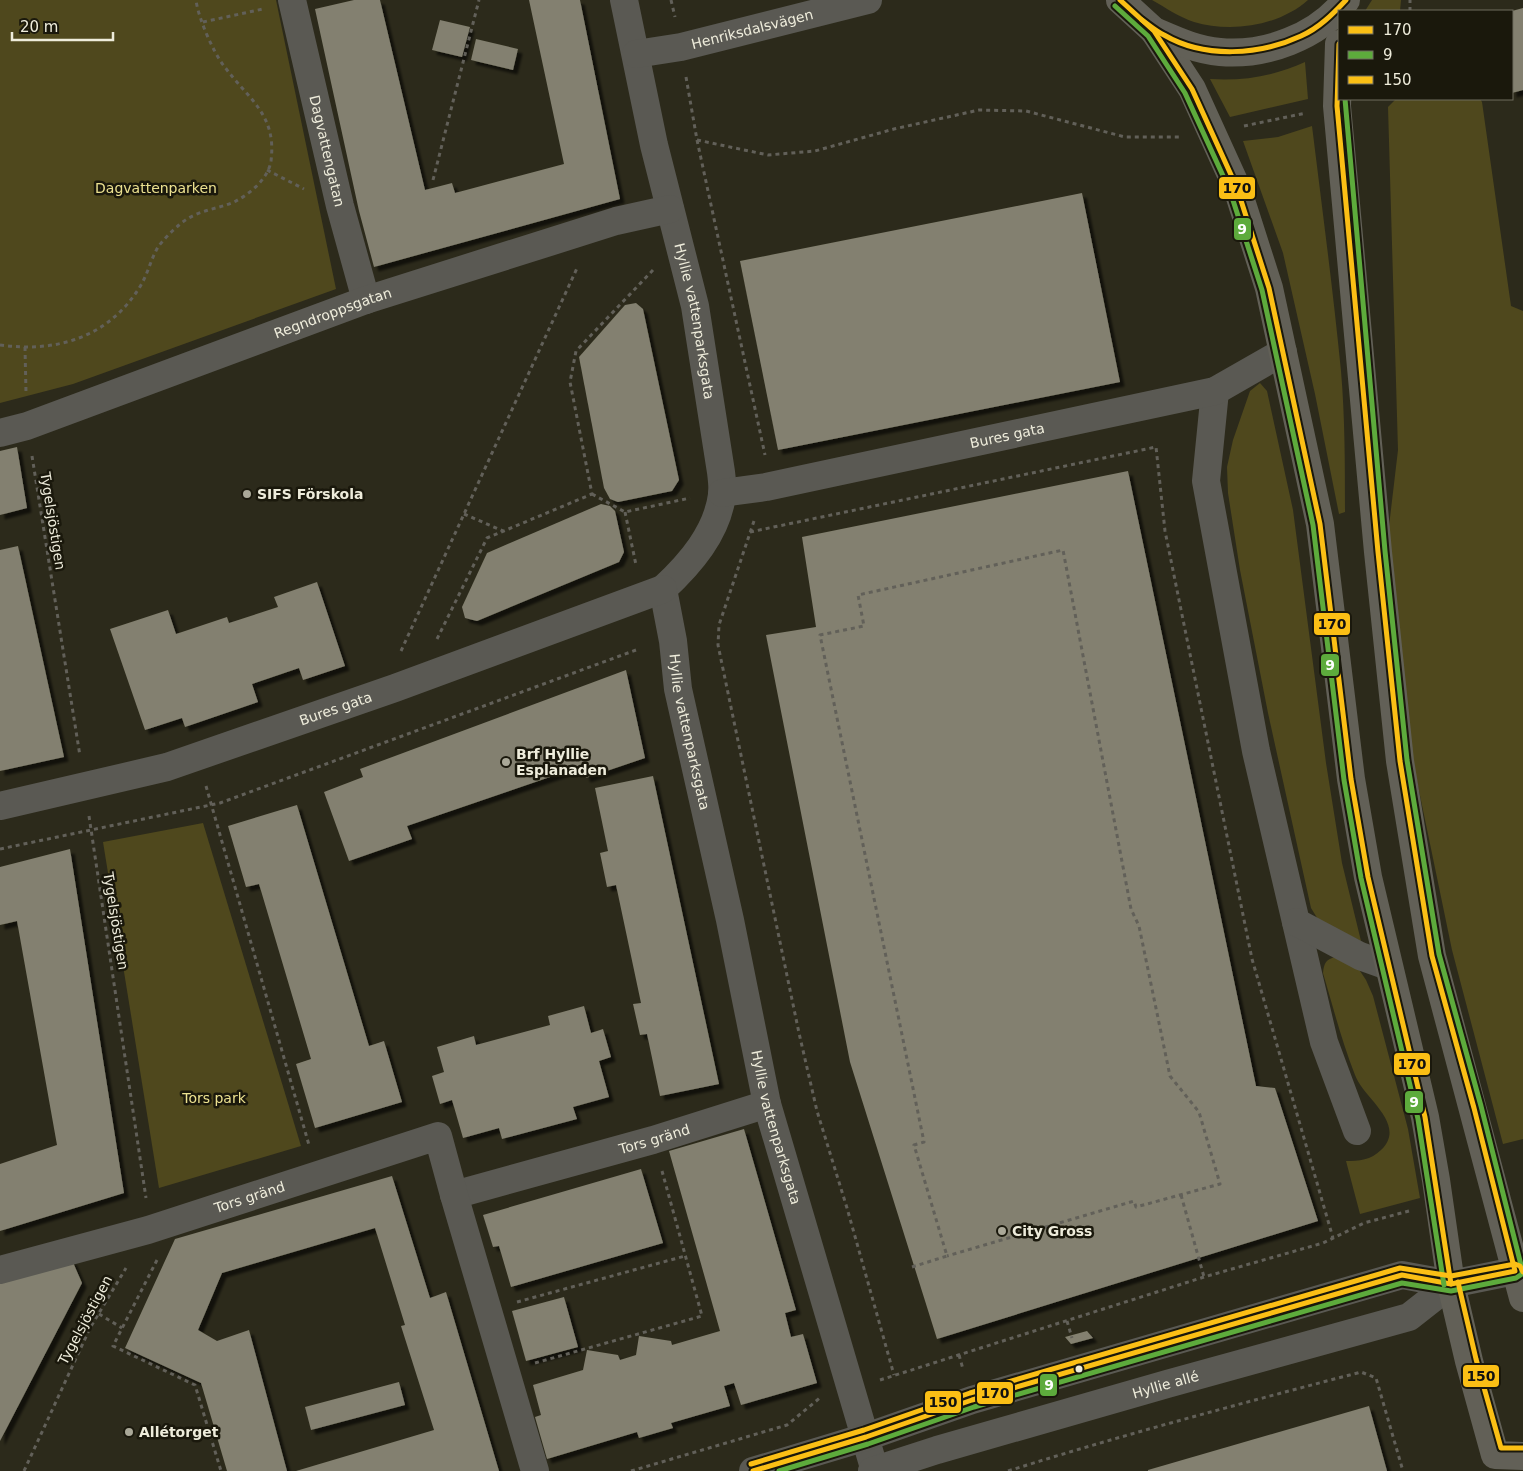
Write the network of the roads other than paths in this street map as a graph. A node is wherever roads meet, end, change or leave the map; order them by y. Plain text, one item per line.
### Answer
1 (624, 0) edge
2 (868, 0) edge
3 (1120, 0) edge
4 (292, 1) edge
5 (1344, 5) edge
6 (1154, 31) junction
7 (636, 54) junction
8 (1338, 75) edge
9 (670, 209) junction
10 (366, 300) junction
11 (1283, 352) junction
12 (1215, 391) junction
13 (0, 433) edge
14 (722, 493) junction
15 (663, 589) junction
16 (0, 806) edge
17 (1296, 922) junction
18 (1388, 966) junction
19 (768, 1104) junction
20 (1357, 1131) dead end
21 (454, 1195) junction
22 (0, 1270) edge
23 (1515, 1271) junction
24 (1451, 1284) junction
25 (1523, 1298) edge
26 (866, 1437) junction
27 (1523, 1456) edge
28 (1492, 1463) edge
29 (535, 1471) edge
30 (752, 1471) edge
31 (874, 1471) edge

1 - 7 street, Hyllie vattenparksgata
2 - 7 street, Henriksdalsvägen
3 - 6 main road
4 - 10 street, Dagvattengatan
5 - 6 main road
6 - 11 main road
7 - 9 street, Hyllie vattenparksgata
8 - 23 main road
9 - 10 street, Regndroppsgatan
9 - 14 street, Hyllie vattenparksgata
10 - 13 street, Regndroppsgatan
11 - 12 street, Bures gata
11 - 18 main road
12 - 14 street, Bures gata
12 - 17 street
14 - 15 street, Hyllie vattenparksgata
15 - 16 street, Bures gata
15 - 19 street, Hyllie vattenparksgata
17 - 18 street
17 - 20 street
18 - 24 main road
19 - 21 street, Tors gränd
19 - 26 street, Hyllie vattenparksgata
21 - 22 street, Tors gränd
21 - 29 street, Tors gränd
23 - 24 street, Hyllie allé
23 - 25 main road
24 - 26 street, Hyllie allé
24 - 28 main road
24 - 31 street, Hyllie allé
26 - 30 street, Hyllie allé
26 - 31 street, Hyllie vattenparksgata
27 - 28 main road

